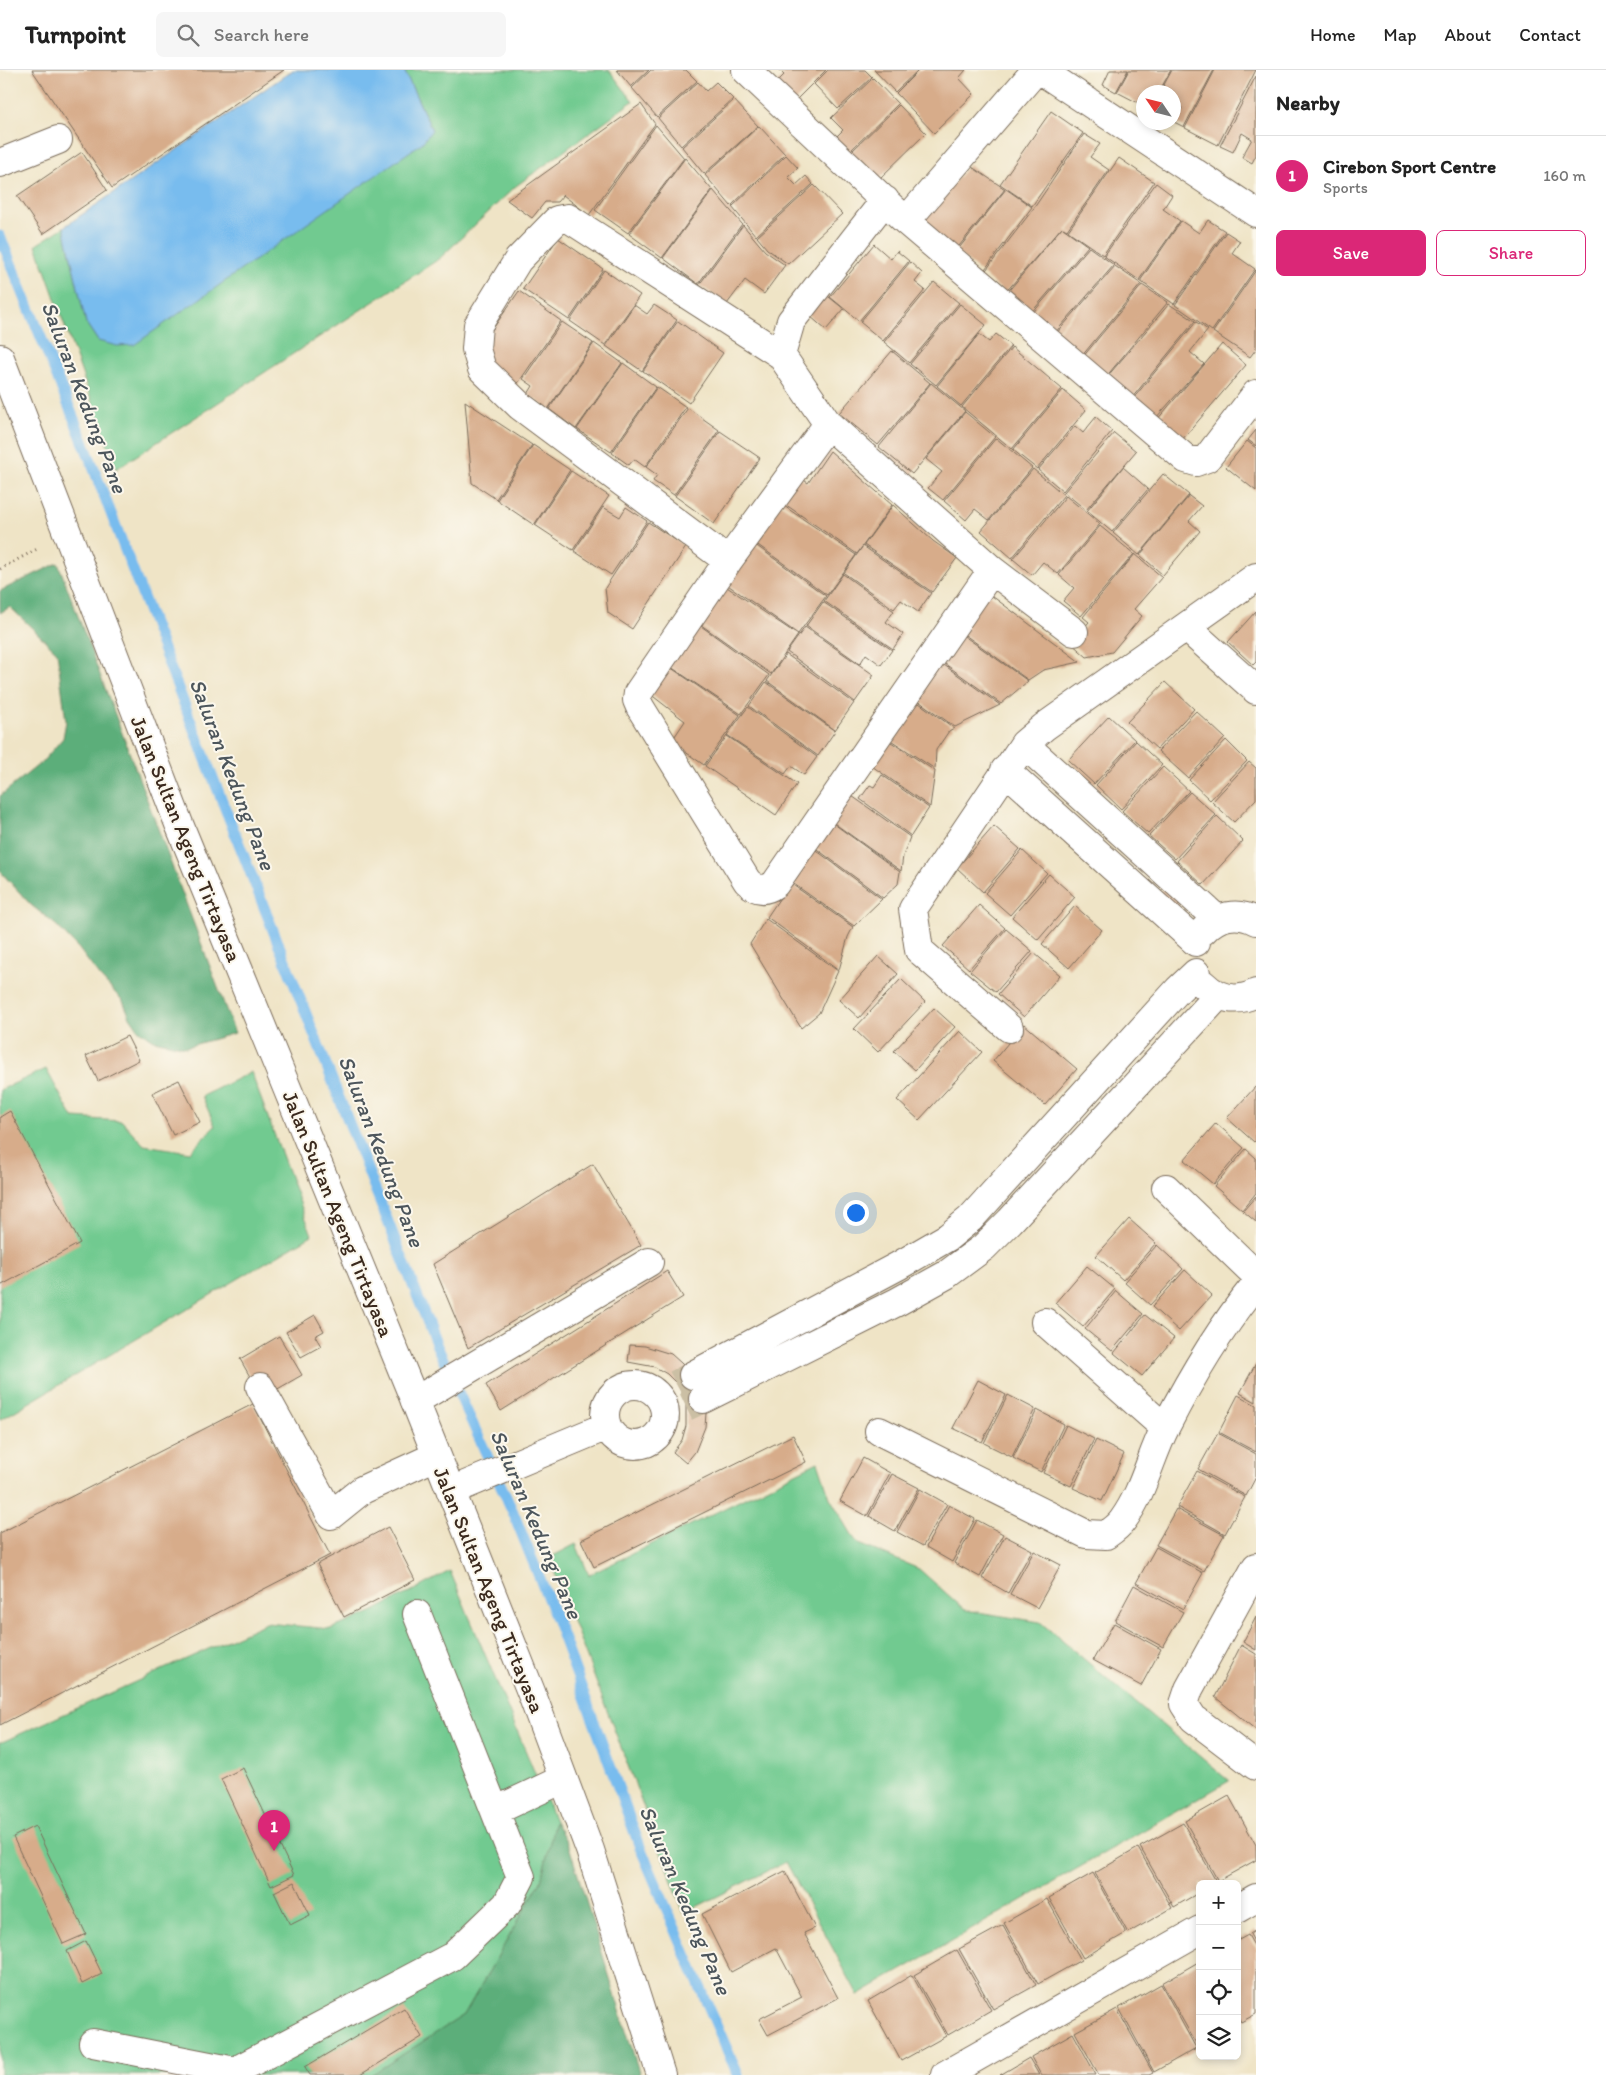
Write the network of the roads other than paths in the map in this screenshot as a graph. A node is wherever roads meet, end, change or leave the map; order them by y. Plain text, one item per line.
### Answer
1 (746, 70) edge
2 (1038, 70) edge
3 (58, 140) dead end
4 (0, 163) edge
5 (885, 200) junction
6 (1256, 213) edge
7 (906, 221) junction
8 (781, 355) junction
9 (0, 358) edge
10 (1256, 394) edge
11 (828, 424) junction
12 (728, 561) junction
13 (992, 570) junction
14 (1256, 577) edge
15 (1186, 628) junction
16 (1074, 632) dead end
17 (1256, 690) edge
18 (1024, 744) junction
19 (1005, 770) junction
20 (1254, 915) edge
21 (1217, 919) junction
22 (1196, 942) junction
23 (1179, 980) junction
24 (1255, 995) edge
25 (1218, 996) junction
26 (1009, 1028) dead end
27 (1166, 1188) dead end
28 (649, 1262) dead end
29 (1256, 1275) edge
30 (1256, 1284) edge
31 (1045, 1322) dead end
32 (260, 1387) dead end
33 (689, 1391) junction
34 (423, 1396) junction
35 (607, 1426) junction
36 (1165, 1428) junction
37 (879, 1431) dead end
38 (436, 1456) junction
39 (463, 1486) junction
40 (1256, 1567) edge
41 (418, 1614) dead end
42 (1256, 1766) edge
43 (563, 1779) junction
44 (495, 1811) junction
45 (1256, 1898) edge
46 (1241, 1907) edge
47 (1196, 1932) edge
48 (93, 2043) dead end
49 (661, 2075) edge
50 (945, 2075) edge

1 - 5 street
2 - 6 street
2 - 7 street
3 - 4 street
5 - 7 street
5 - 8 street
7 - 10 street
8 - 11 street
8 - 12 street
9 - 34 street, Jalan Sultan Ageng Tirtayasa
11 - 12 street
11 - 13 street
12 - 13 street
13 - 16 street
14 - 15 street
15 - 17 street
15 - 18 street
18 - 19 street
18 - 21 street
19 - 22 street
19 - 26 street
20 - 21 street
21 - 22 street
22 - 23 street
23 - 25 street
23 - 33 street
24 - 25 street
25 - 33 street
27 - 29 street
28 - 34 street
30 - 36 street
31 - 36 street
32 - 38 street
33 - 35 street
33 - 35 street
34 - 38 street, Jalan Sultan Ageng Tirtayasa
35 - 39 street
36 - 37 street
38 - 39 street, Jalan Sultan Ageng Tirtayasa
39 - 43 street, Jalan Sultan Ageng Tirtayasa
40 - 42 street
41 - 44 street
43 - 44 street
43 - 49 street, Jalan Sultan Ageng Tirtayasa
44 - 48 street
45 - 46 street
47 - 50 street

